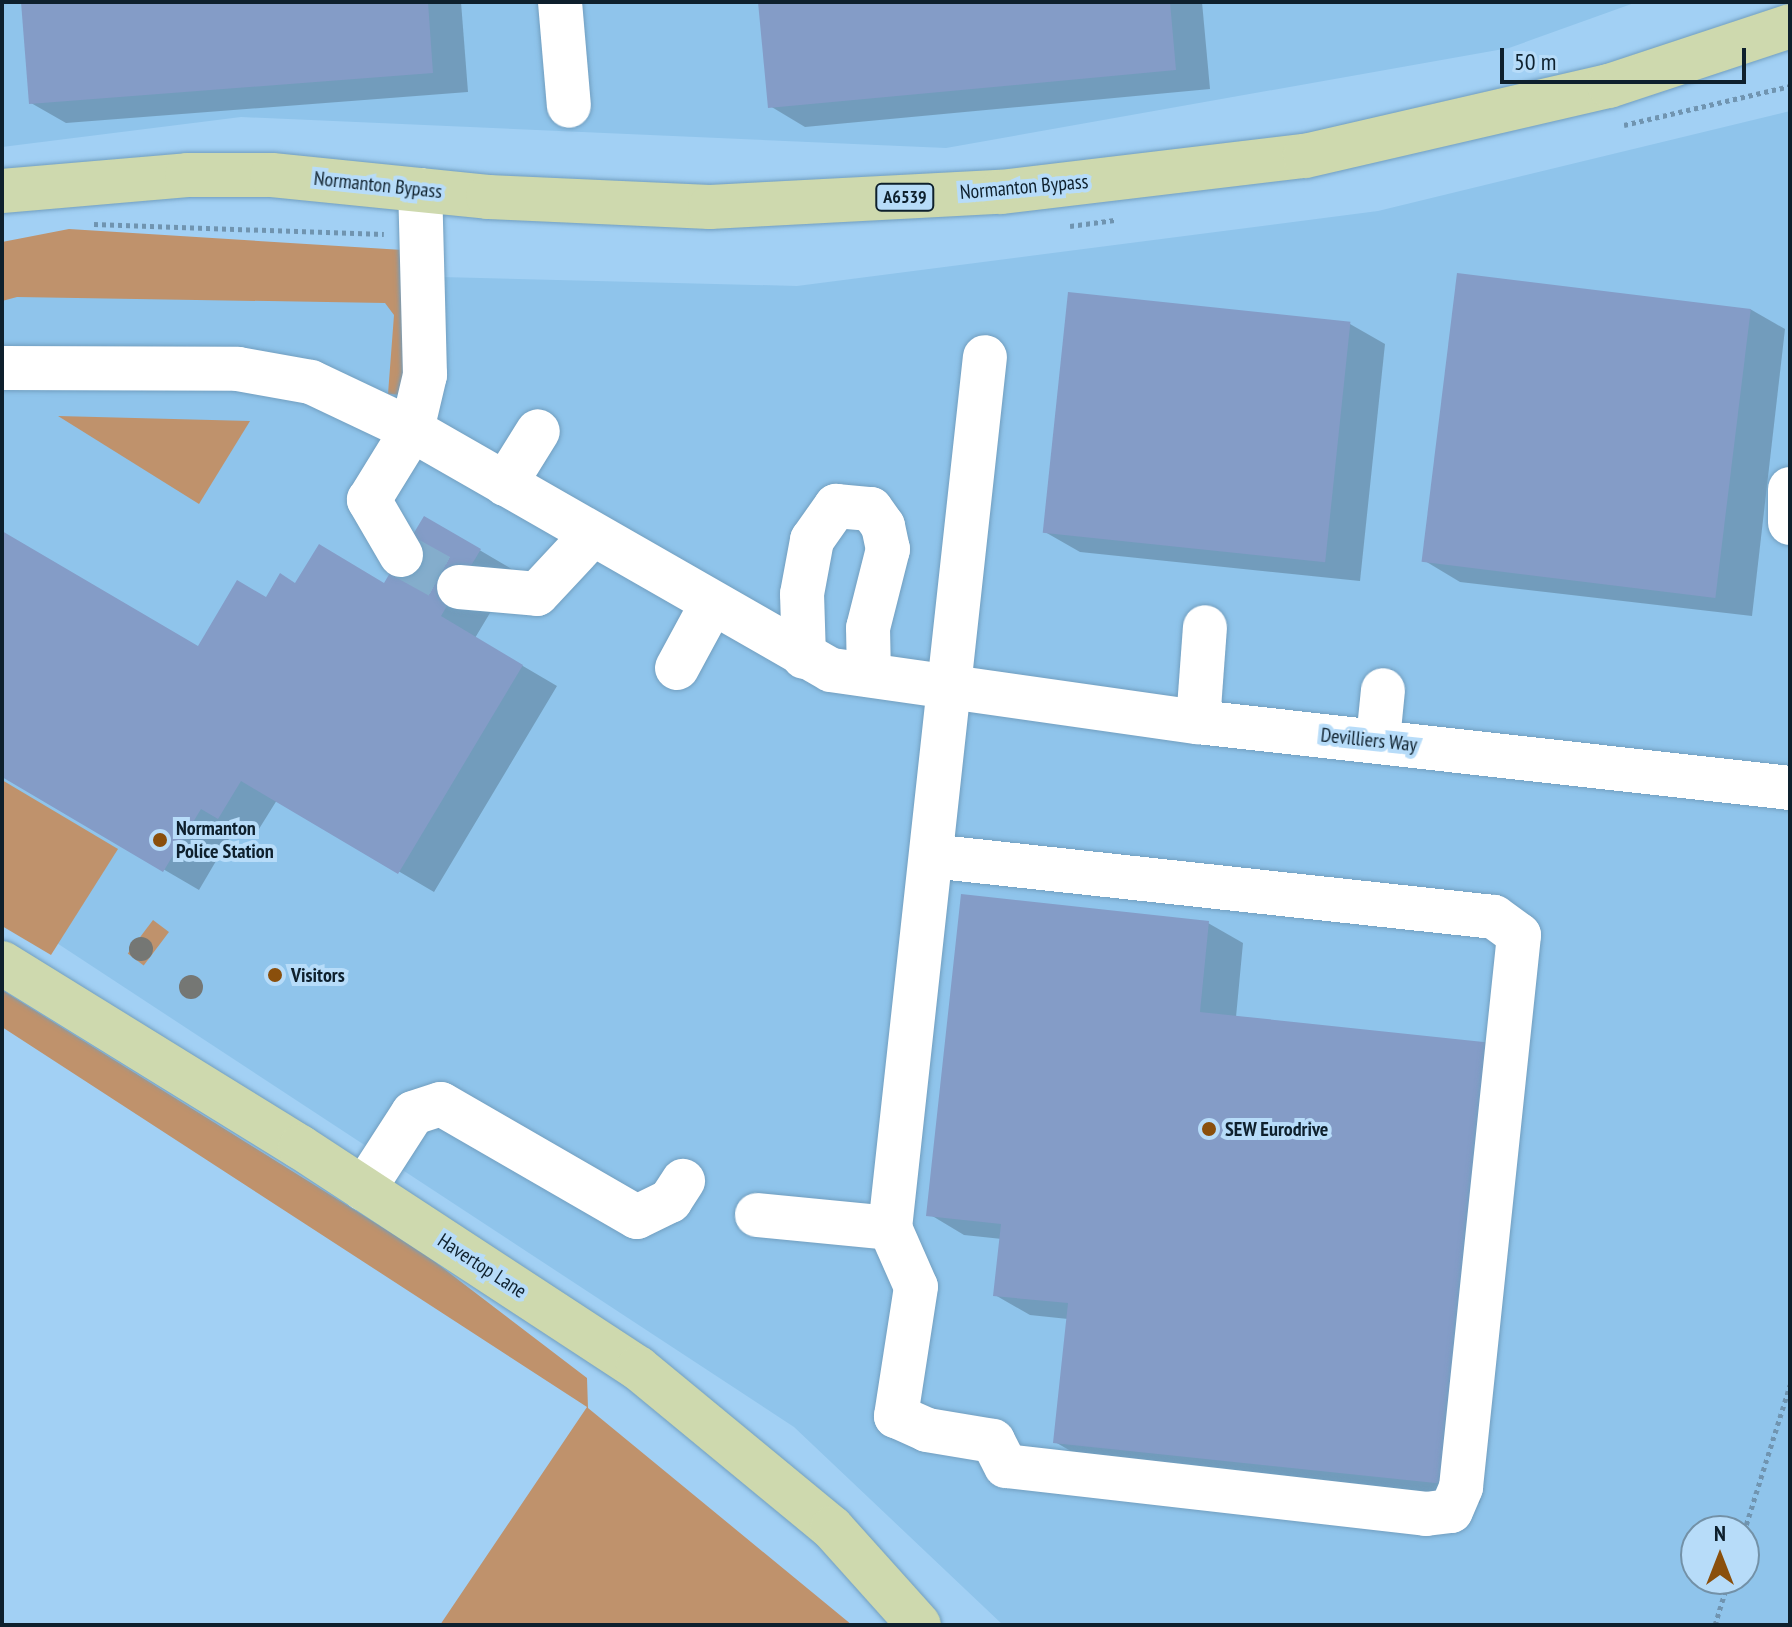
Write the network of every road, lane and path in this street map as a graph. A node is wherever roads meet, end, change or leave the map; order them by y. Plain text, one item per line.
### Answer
1 (560, 2) edge
2 (1790, 26) edge
3 (569, 106) dead end
4 (420, 190) junction
5 (2, 191) edge
6 (985, 357) dead end
7 (2, 368) edge
8 (412, 430) junction
9 (538, 431) dead end
10 (505, 484) junction
11 (1790, 489) edge
12 (1790, 523) edge
13 (592, 535) junction
14 (401, 555) tunnel mouth
15 (459, 587) tunnel mouth
16 (711, 605) junction
17 (1205, 627) dead end
18 (804, 657) junction
19 (677, 668) dead end
20 (869, 675) junction
21 (949, 687) junction
22 (1383, 690) dead end
23 (1198, 722) junction
24 (1378, 740) junction
25 (1790, 788) edge
26 (931, 856) junction
27 (2, 963) edge
28 (683, 1181) dead end
29 (364, 1189) junction
30 (757, 1215) dead end
31 (890, 1228) junction
32 (1790, 1385) edge
33 (1749, 1515) edge
34 (1724, 1595) edge
35 (919, 1625) edge
36 (1715, 1625) edge

1 - 3 street
2 - 4 main road, Normanton Bypass / A6539
4 - 5 main road, Normanton Bypass / A6539
4 - 8 street
6 - 21 street
7 - 8 street, Devilliers Way
8 - 10 street, Devilliers Way
8 - 14 street
9 - 10 street
10 - 13 street, Devilliers Way
11 - 12 street
13 - 15 street
13 - 16 street, Devilliers Way
16 - 18 street, Devilliers Way
16 - 19 street
17 - 23 street
18 - 20 street, Devilliers Way
18 - 20 street
20 - 21 street, Devilliers Way
21 - 23 street, Devilliers Way
21 - 26 street
22 - 24 street
23 - 24 street, Devilliers Way
24 - 25 street, Devilliers Way
26 - 31 street
26 - 31 street
27 - 29 main road, Havertop Lane
28 - 29 street
29 - 35 main road, Havertop Lane
30 - 31 street
32 - 33 path
34 - 36 path

